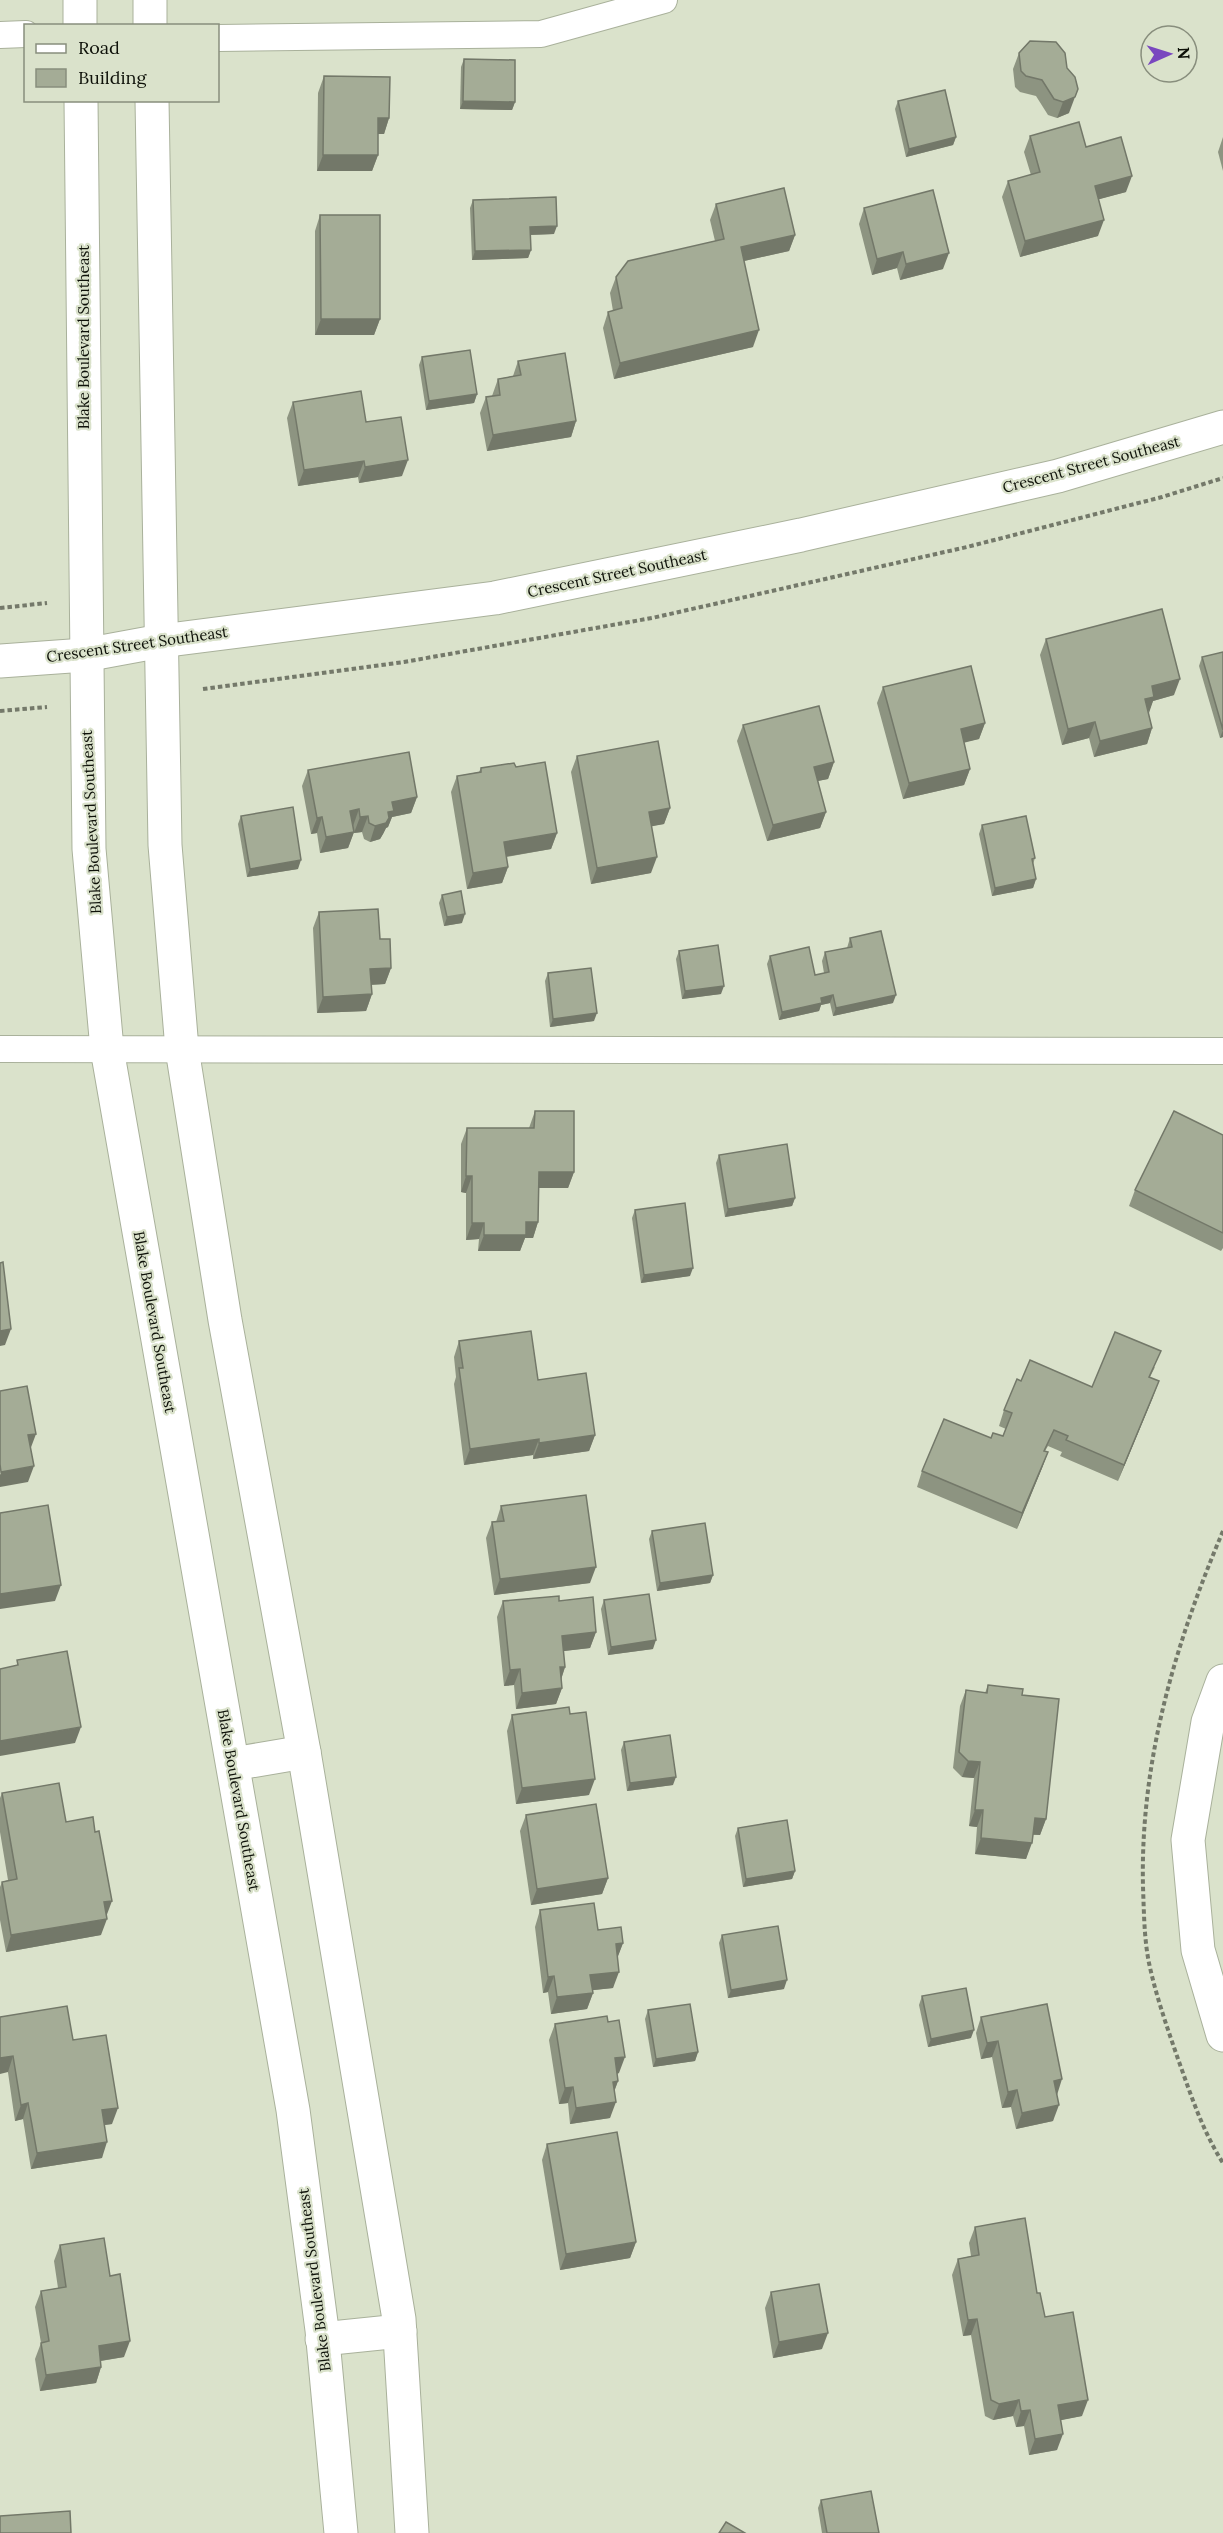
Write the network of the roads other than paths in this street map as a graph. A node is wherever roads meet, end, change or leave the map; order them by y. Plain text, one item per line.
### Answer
1 (80, 0) edge
2 (150, 0) edge
3 (664, 0) edge
4 (80, 24) edge
5 (150, 24) edge
6 (24, 34) edge
7 (0, 35) edge
8 (219, 38) edge
9 (81, 102) edge
10 (152, 102) edge
11 (1223, 427) edge
12 (161, 641) junction
13 (85, 654) junction
14 (0, 661) edge
15 (0, 1049) edge
16 (107, 1049) junction
17 (182, 1049) junction
18 (1223, 1051) edge
19 (1223, 1681) edge
20 (304, 1752) junction
21 (233, 1764) junction
22 (1223, 2035) edge
23 (399, 2331) junction
24 (322, 2339) junction
25 (341, 2533) edge
26 (412, 2533) edge

1 - 4 street
2 - 5 street
3 - 8 lane
6 - 7 lane
9 - 13 street, Blake Boulevard Southeast
10 - 12 street
11 - 12 street, Crescent Street Southeast
12 - 13 street, Crescent Street Southeast
12 - 17 street
13 - 14 street, Crescent Street Southeast
13 - 16 street, Blake Boulevard Southeast
15 - 16 lane
16 - 17 lane
16 - 21 street, Blake Boulevard Southeast
17 - 18 lane
17 - 20 street
19 - 22 street
20 - 21 street
20 - 23 street
21 - 24 street, Blake Boulevard Southeast
23 - 24 street
23 - 26 street
24 - 25 street, Blake Boulevard Southeast

